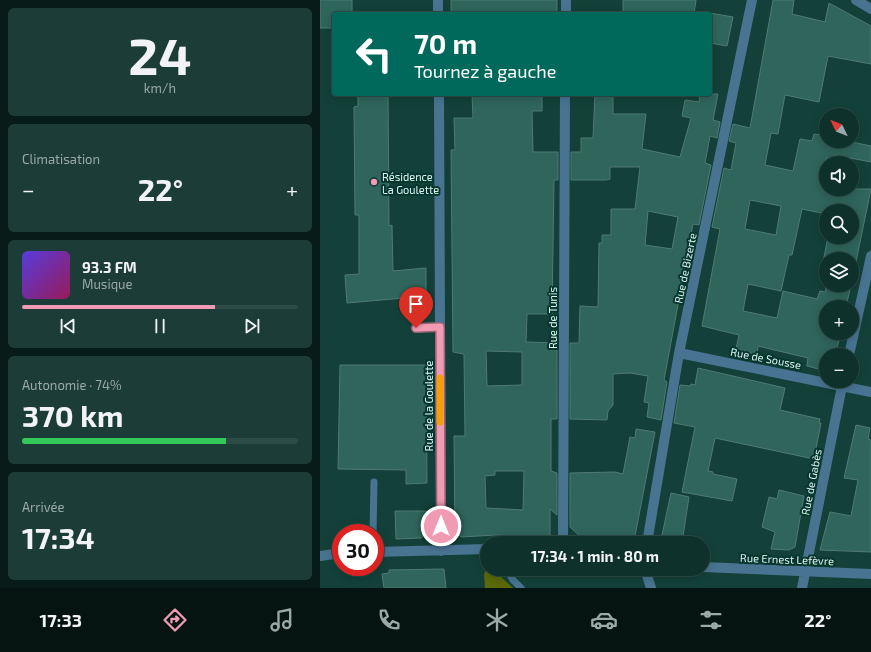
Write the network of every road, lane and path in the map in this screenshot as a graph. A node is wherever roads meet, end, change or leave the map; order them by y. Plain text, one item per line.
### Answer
1 (438, 0) edge
2 (566, 0) edge
3 (752, 0) edge
4 (856, 0) edge
5 (871, 8) edge
6 (438, 12) edge
7 (566, 12) edge
8 (439, 96) edge
9 (565, 96) edge
10 (871, 256) edge
11 (440, 327) junction
12 (416, 328) dead end
13 (851, 348) edge
14 (679, 353) junction
15 (819, 379) edge
16 (841, 388) edge
17 (858, 388) edge
18 (871, 392) edge
19 (374, 482) dead end
20 (373, 524) edge
21 (563, 536) edge
22 (649, 536) edge
23 (480, 549) edge
24 (441, 551) junction
25 (384, 552) edge
26 (332, 554) edge
27 (320, 556) edge
28 (710, 567) edge
29 (805, 571) junction
30 (871, 574) edge
31 (510, 576) edge
32 (648, 576) edge
33 (521, 588) edge
34 (652, 588) edge
35 (802, 588) edge

1 - 6 street
2 - 7 street
3 - 14 street, Rue de Bizerte
4 - 5 street
8 - 11 street, Rue de la Goulette
9 - 21 street, Rue de Tunis
10 - 13 street
11 - 12 lane
11 - 24 street, Rue de la Goulette
14 - 15 street, Rue de Sousse
14 - 22 street, Rue de Bizerte
16 - 29 street, Rue de Gabès
17 - 18 street, Rue de Sousse
19 - 20 lane
23 - 24 street
24 - 25 street
26 - 27 street
28 - 29 street, Rue Ernest Lefèvre
29 - 30 street, Rue Ernest Lefèvre
29 - 35 street, Rue de Gabès
31 - 33 lane
32 - 34 street

